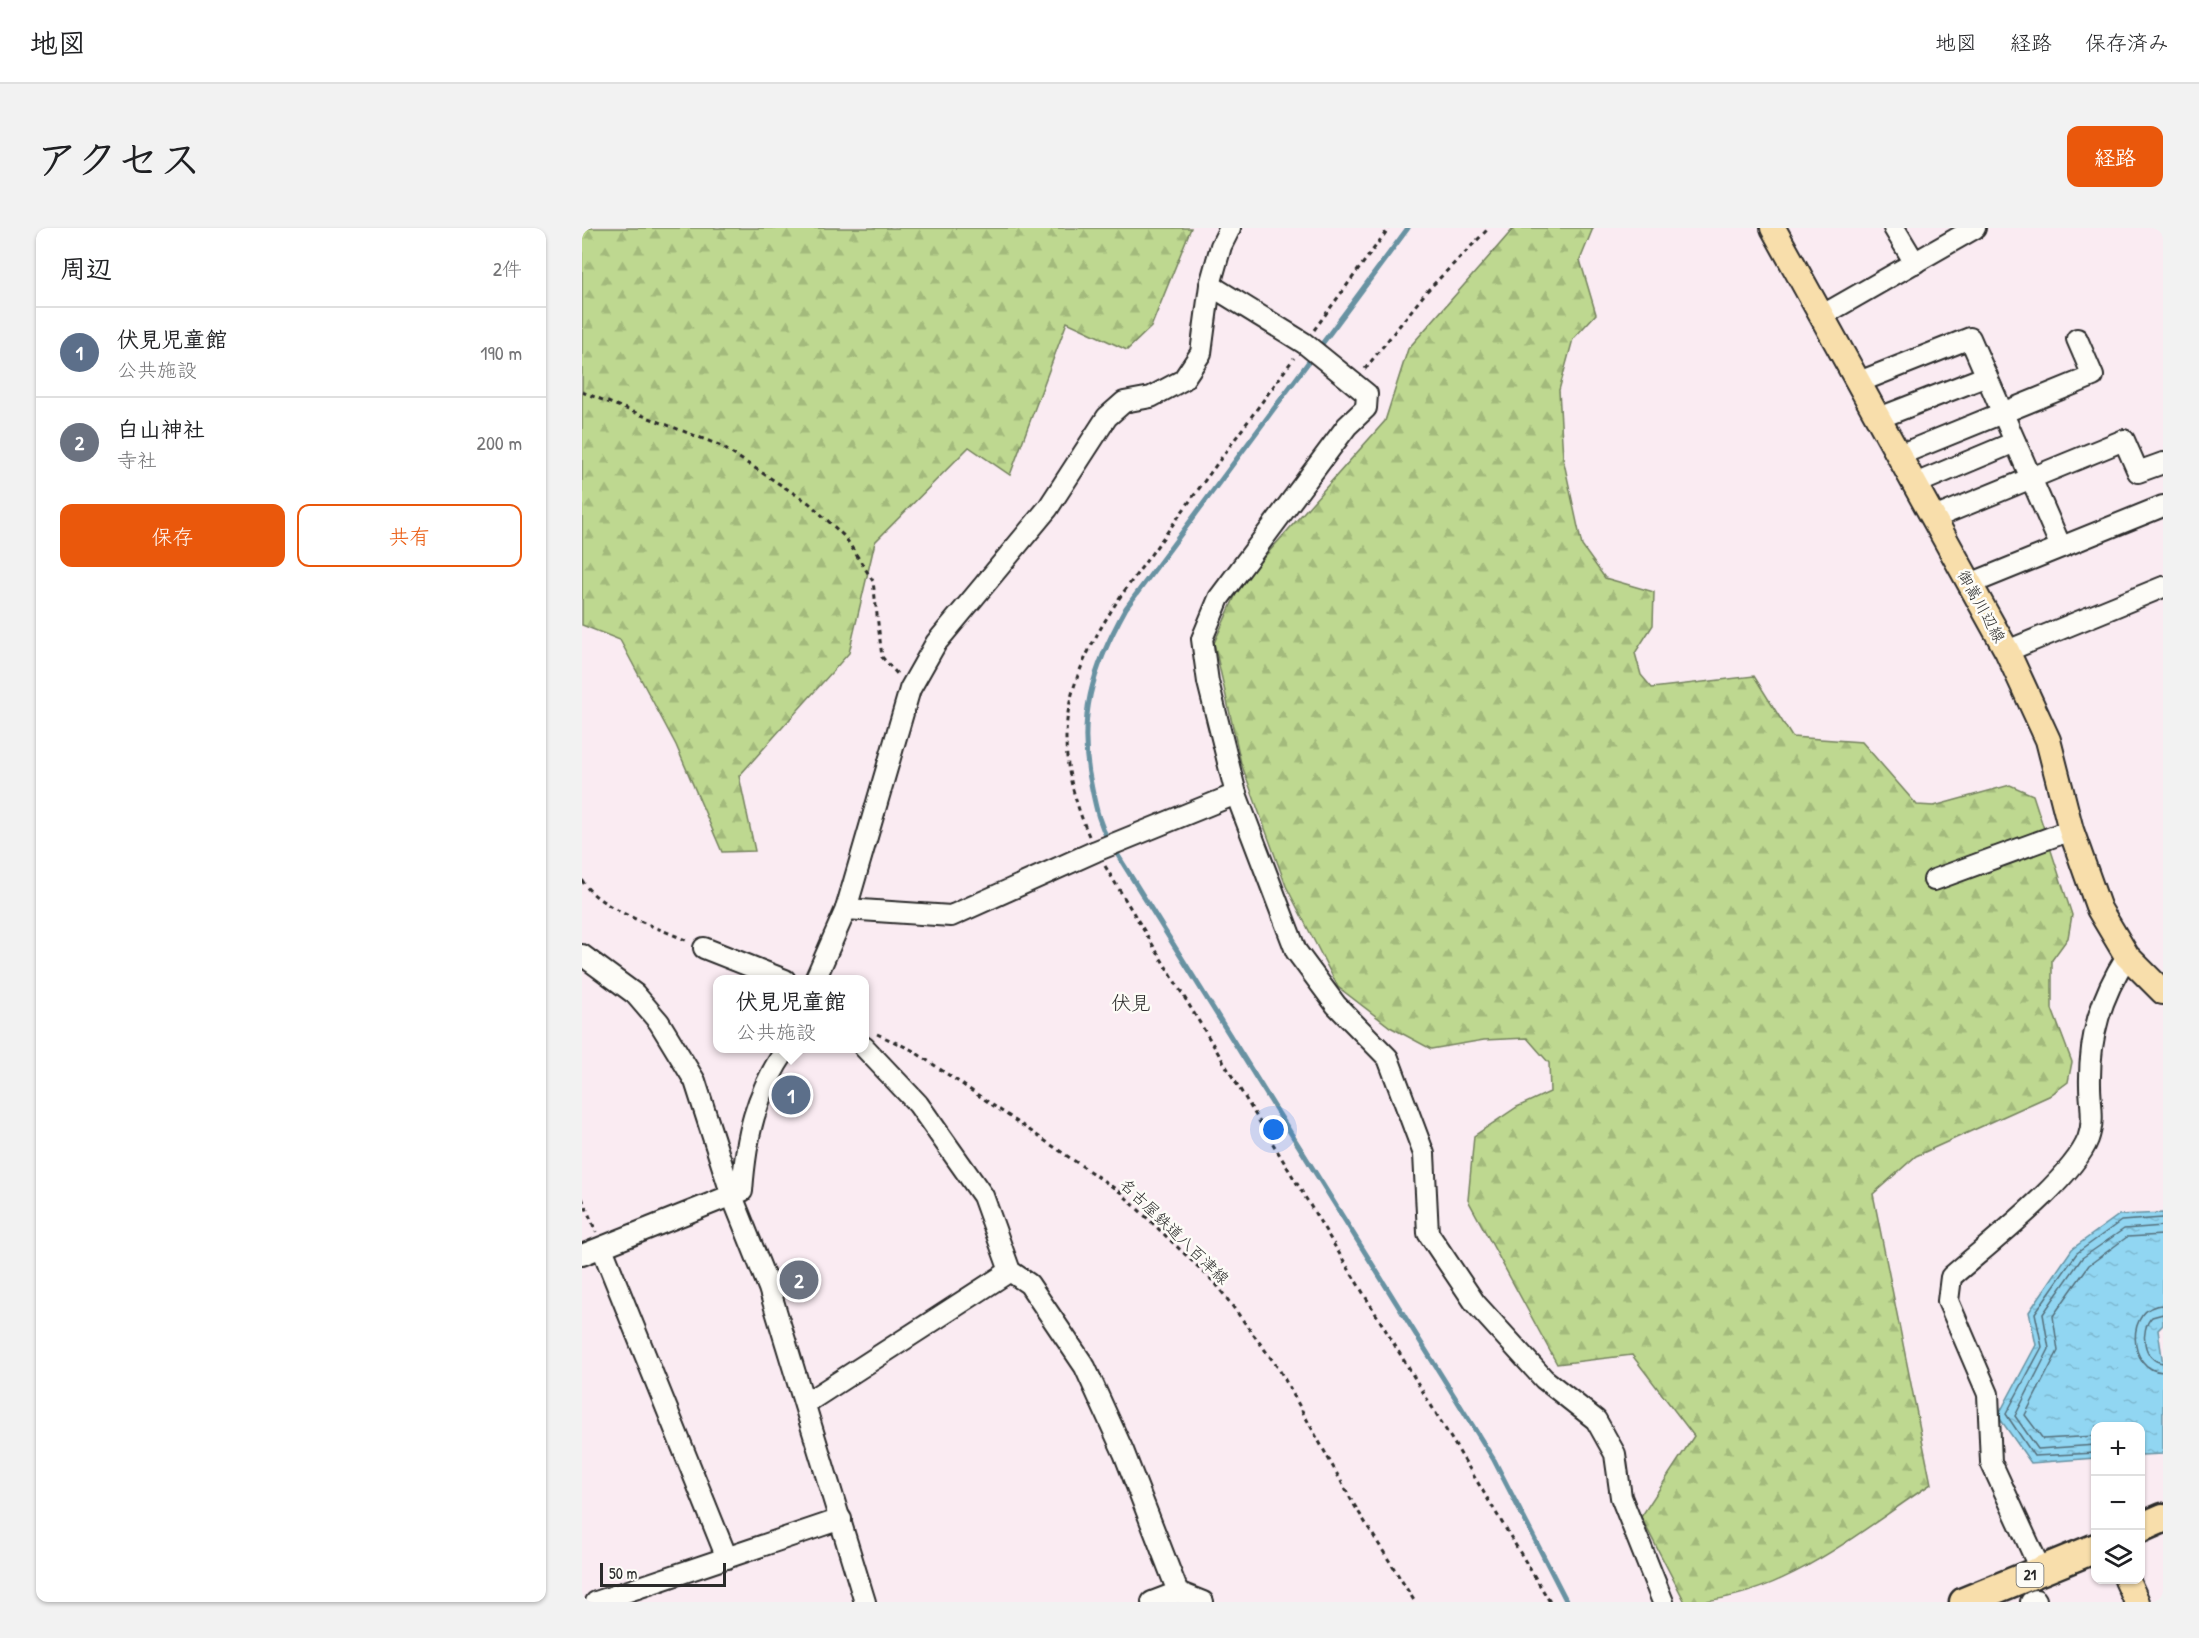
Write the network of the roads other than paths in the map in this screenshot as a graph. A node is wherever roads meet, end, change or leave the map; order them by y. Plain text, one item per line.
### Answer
1 (1230, 228) edge
2 (1773, 228) edge
3 (1894, 228) edge
4 (1974, 228) edge
5 (1915, 263) junction
6 (1210, 285) junction
7 (1823, 315) junction
8 (2077, 339) dead end
9 (1987, 376) junction
10 (1859, 382) junction
11 (2002, 413) junction
12 (1879, 418) junction
13 (2015, 442) junction
14 (1899, 455) junction
15 (2163, 463) edge
16 (2032, 479) junction
17 (1915, 484) junction
18 (2163, 506) edge
19 (1934, 518) junction
20 (2061, 547) junction
21 (1970, 584) junction
22 (2163, 587) edge
23 (2007, 651) junction
24 (1236, 794) junction
25 (2071, 830) junction
26 (1934, 880) dead end
27 (846, 909) junction
28 (704, 948) road end
29 (582, 955) edge
30 (2127, 956) junction
31 (772, 975) edge
32 (817, 975) edge
33 (2163, 992) edge
34 (869, 1040) edge
35 (784, 1053) edge
36 (732, 1196) junction
37 (602, 1248) junction
38 (582, 1255) edge
39 (1010, 1271) junction
40 (806, 1403) junction
41 (2163, 1518) edge
42 (841, 1519) junction
43 (2145, 1526) edge
44 (2091, 1550) edge
45 (727, 1558) junction
46 (2041, 1571) junction
47 (2129, 1584) edge
48 (1178, 1592) junction
49 (1655, 1599) edge
50 (596, 1602) edge
51 (865, 1602) edge
52 (1152, 1602) edge
53 (1203, 1602) edge
54 (1964, 1602) edge
55 (2137, 1602) edge

1 - 6 street
2 - 7 main road, 御嵩川辺線
3 - 5 street
4 - 5 street
5 - 7 street
6 - 24 street
6 - 27 street
7 - 10 main road, 御嵩川辺線
8 - 11 street
9 - 10 street
9 - 11 street
9 - 12 street
10 - 12 main road, 御嵩川辺線
11 - 13 street
11 - 14 street
12 - 14 main road, 御嵩川辺線
13 - 16 street
13 - 17 street
14 - 17 main road, 御嵩川辺線
15 - 16 street
16 - 19 street
16 - 20 street
17 - 19 main road, 御嵩川辺線
18 - 20 street
19 - 21 main road, 御嵩川辺線
20 - 21 street
21 - 23 main road, 御嵩川辺線
22 - 23 street
23 - 25 main road, 御嵩川辺線
24 - 27 street
24 - 49 street
25 - 26 street
25 - 30 main road, 御嵩川辺線
27 - 32 street
28 - 31 street
29 - 36 street
30 - 33 main road, 御嵩川辺線
30 - 46 street
34 - 39 street
35 - 36 street
36 - 37 street
36 - 40 street
37 - 38 street
37 - 45 street
39 - 40 street
39 - 48 street
40 - 42 street
41 - 43 highway
42 - 45 street
42 - 51 street
44 - 46 highway, 21
45 - 50 street
46 - 54 highway, 21
47 - 55 main road
48 - 52 street
48 - 53 street

